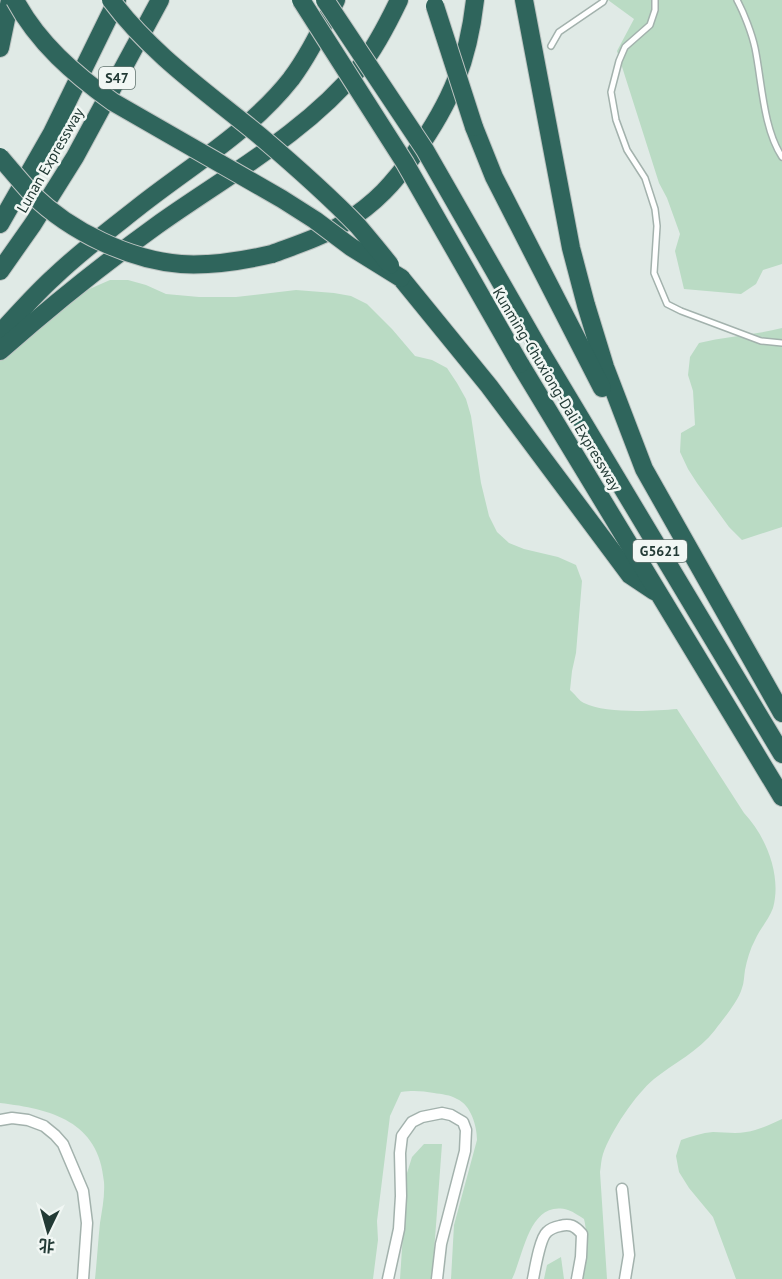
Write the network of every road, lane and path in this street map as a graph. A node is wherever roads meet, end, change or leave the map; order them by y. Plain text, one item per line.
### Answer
1 (13, 0) edge
2 (111, 0) edge
3 (117, 0) edge
4 (160, 0) edge
5 (301, 0) edge
6 (325, 0) edge
7 (336, 0) edge
8 (399, 0) edge
9 (434, 0) edge
10 (475, 0) edge
11 (524, 0) edge
12 (604, 0) edge
13 (654, 0) edge
14 (737, 0) edge
15 (551, 46) dead end
16 (0, 48) edge
17 (0, 157) edge
18 (782, 157) edge
19 (0, 224) edge
20 (0, 271) edge
21 (401, 278) junction
22 (0, 333) edge
23 (782, 343) edge
24 (0, 351) edge
25 (644, 469) junction
26 (658, 593) junction
27 (782, 713) edge
28 (782, 754) edge
29 (782, 797) edge
30 (0, 1120) edge
31 (622, 1189) dead end
32 (83, 1279) edge
33 (388, 1279) edge
34 (437, 1279) edge
35 (533, 1279) edge
36 (577, 1279) edge
37 (625, 1279) edge

1 - 16 highway
1 - 21 highway, bridge
2 - 21 highway, bridge
3 - 19 highway, Lunan Expressway / S47
4 - 20 highway, Lunan Expressway / S47
5 - 26 highway, Kunming-Chuxiong-Dali Expressway / G5621, bridge
6 - 28 highway, Kunming-Chuxiong-Dali Expressway / G5621, bridge
7 - 22 highway, bridge
8 - 24 highway, bridge
9 - 25 highway, bridge
10 - 17 highway, bridge
11 - 25 highway
12 - 15 lane
13 - 23 lane
14 - 18 lane
21 - 26 highway
25 - 27 highway
26 - 29 highway, Kunming-Chuxiong-Dali Expressway / G5621
30 - 32 street
31 - 37 street
33 - 34 street
35 - 36 street

